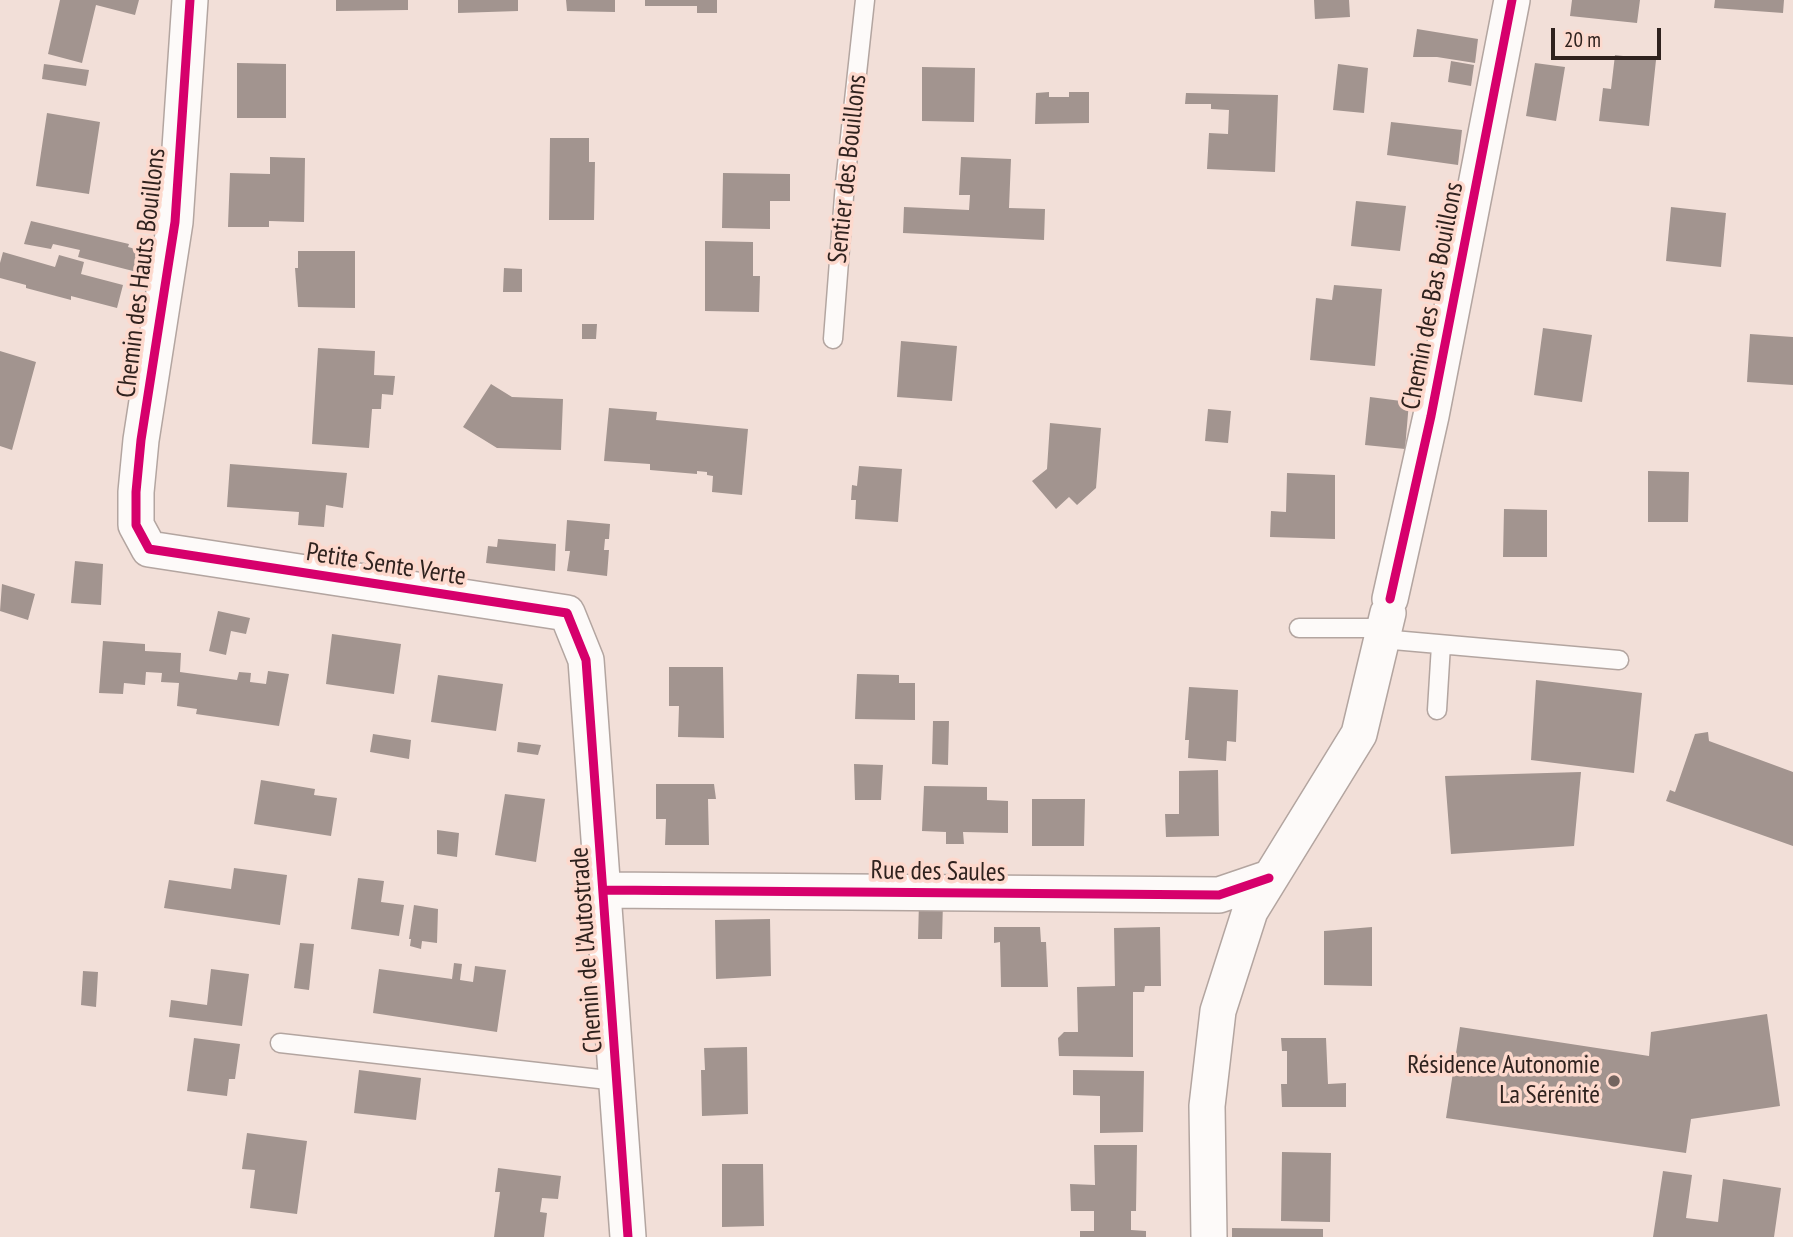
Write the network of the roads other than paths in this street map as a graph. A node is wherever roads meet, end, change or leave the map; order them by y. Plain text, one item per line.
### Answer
1 (190, 0) edge
2 (865, 0) edge
3 (1512, 0) edge
4 (833, 339) dead end
5 (149, 549) joint
6 (1386, 620) junction
7 (1300, 628) dead end
8 (1441, 645) junction
9 (586, 660) joint
10 (1619, 660) dead end
11 (1437, 710) dead end
12 (1269, 878) junction
13 (604, 890) junction
14 (280, 1043) dead end
15 (617, 1081) junction
16 (628, 1237) edge
17 (1209, 1237) edge

1 - 5 street, Chemin des Hauts Bouillons
2 - 4 lane, Sentier des Bouillons
3 - 6 street, Chemin des Bas Bouillons
5 - 9 street, Petite Sente Verte
6 - 7 lane
6 - 8 lane
6 - 12 street, Chemin des Bas Bouillons
8 - 10 lane
8 - 11 lane
9 - 13 street, Chemin de l'Autostrade
12 - 13 street, Rue des Saules
12 - 17 street, Chemin des Bas Bouillons
13 - 15 street, Chemin de l'Autostrade
14 - 15 lane
15 - 16 street, Chemin de l'Autostrade

